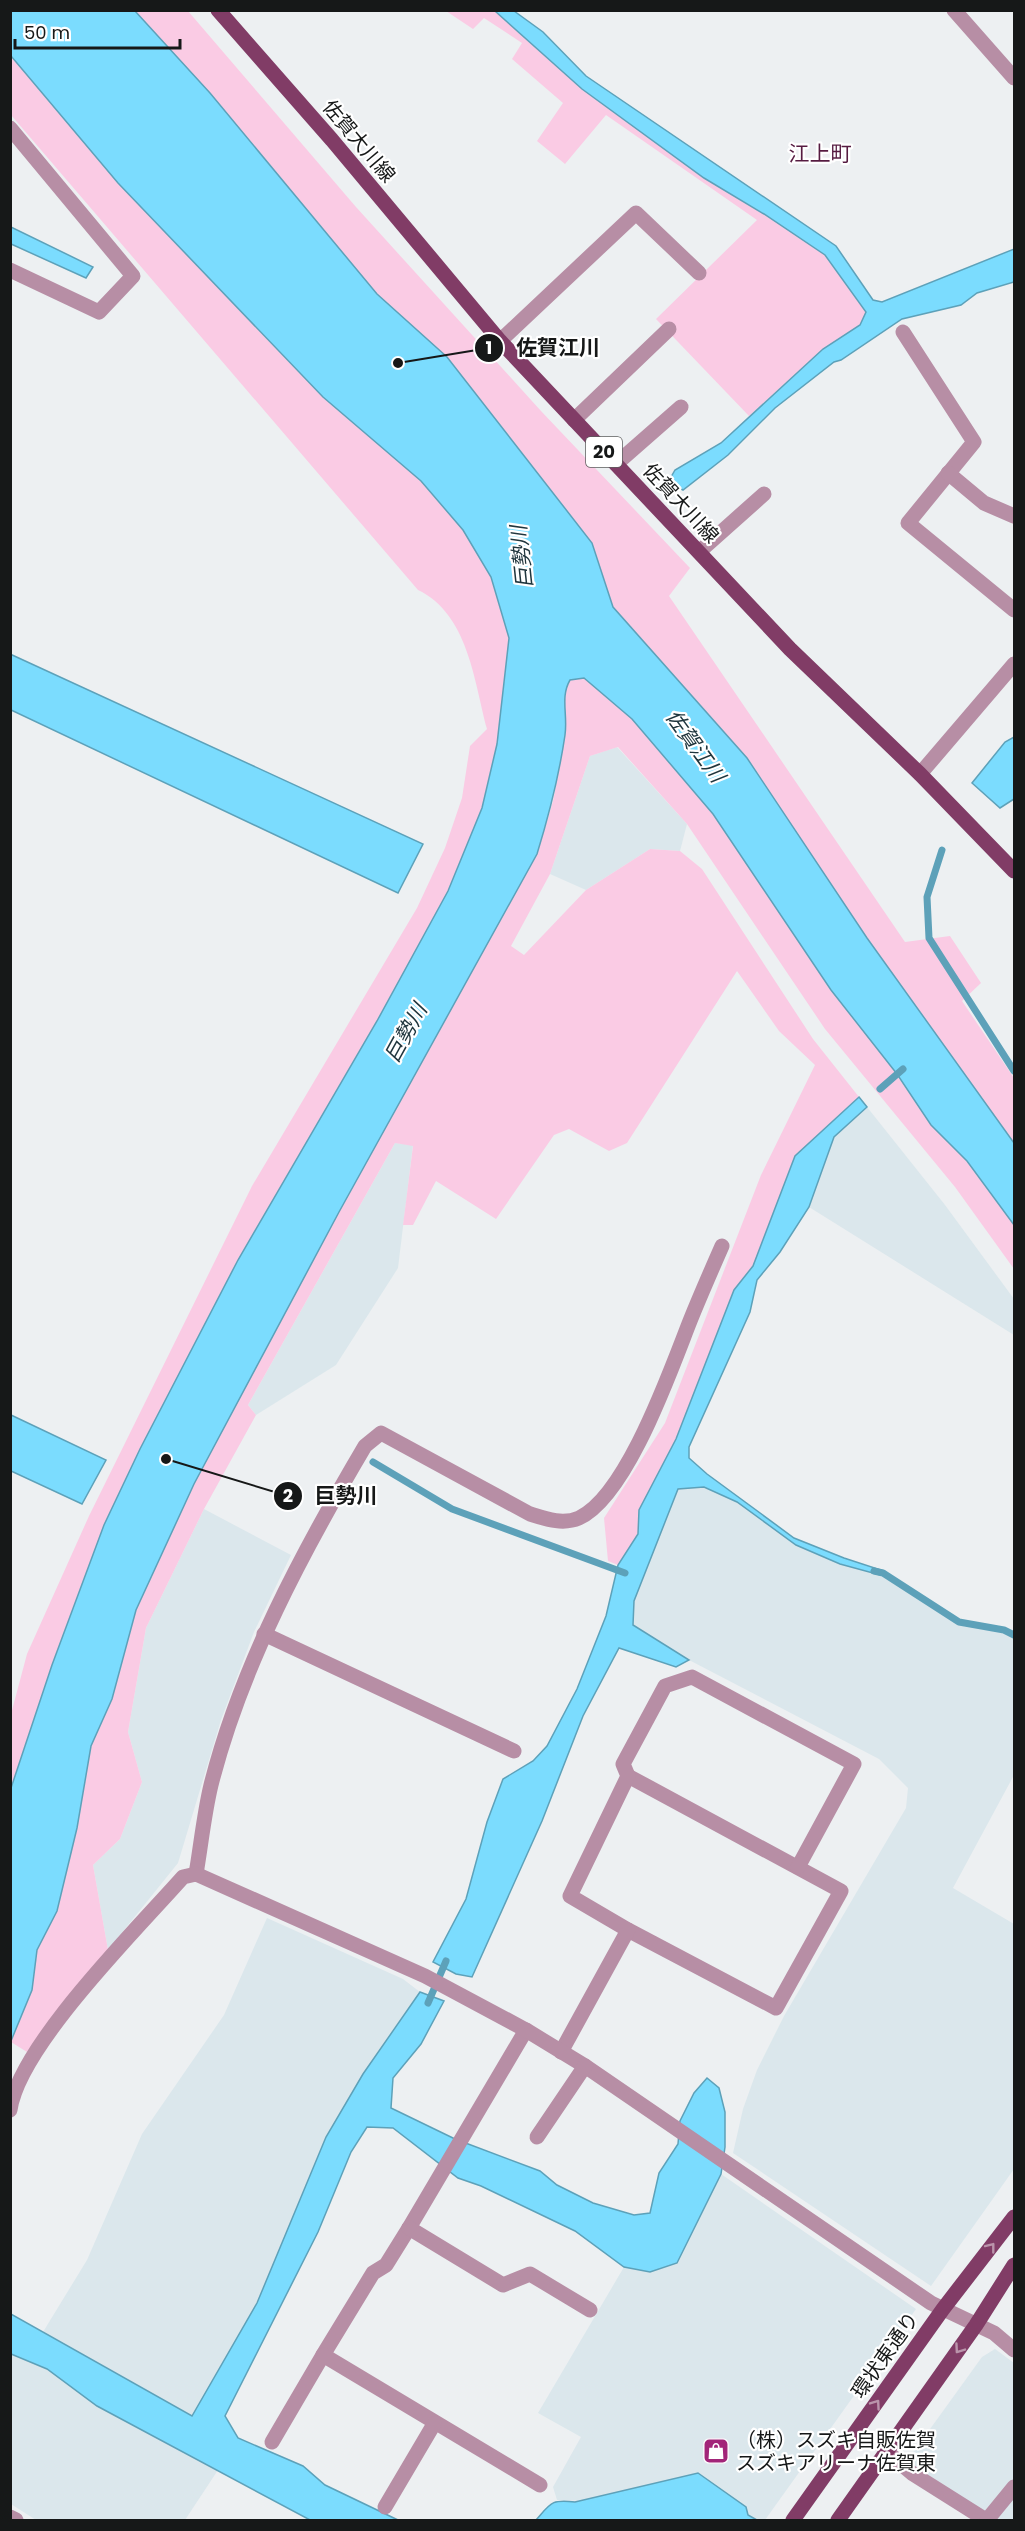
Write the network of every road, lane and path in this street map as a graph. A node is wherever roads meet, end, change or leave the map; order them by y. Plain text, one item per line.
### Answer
1 (218, 10) edge
2 (954, 10) edge
3 (1014, 78) edge
4 (10, 128) edge
5 (10, 270) edge
6 (699, 273) dead end
7 (669, 329) dead end
8 (903, 332) dead end
9 (500, 341) junction
10 (681, 407) dead end
11 (574, 420) junction
12 (616, 464) junction
13 (948, 473) junction
14 (764, 494) dead end
15 (1014, 516) edge
16 (699, 552) junction
17 (1014, 610) edge
18 (1014, 664) edge
19 (920, 774) junction
20 (1014, 871) edge
21 (722, 1246) dead end
22 (264, 1634) junction
23 (514, 1751) dead end
24 (627, 1776) junction
25 (798, 1867) junction
26 (196, 1874) junction
27 (628, 1930) junction
28 (526, 2030) junction
29 (561, 2052) junction
30 (585, 2066) junction
31 (10, 2110) edge
32 (537, 2137) dead end
33 (1014, 2217) edge
34 (409, 2228) junction
35 (1014, 2265) edge
36 (943, 2309) junction
37 (590, 2310) dead end
38 (976, 2325) junction
39 (1014, 2350) edge
40 (323, 2355) junction
41 (434, 2424) junction
42 (272, 2442) dead end
43 (886, 2451) junction
44 (540, 2485) dead end
45 (1014, 2487) edge
46 (385, 2507) dead end
47 (10, 2517) edge
48 (16, 2520) edge
49 (794, 2520) edge
50 (838, 2520) edge
51 (986, 2520) edge

1 - 9 main road, 佐賀大川線 / 20
2 - 3 street
4 - 5 street
6 - 9 street
7 - 11 street
8 - 13 street
9 - 11 main road, 佐賀大川線 / 20
10 - 12 street
11 - 12 main road, 佐賀大川線 / 20
12 - 16 main road, 佐賀大川線 / 20
13 - 15 street
13 - 17 street
14 - 16 street
16 - 19 main road, 佐賀大川線 / 20
18 - 19 street
19 - 20 main road, 佐賀大川線 / 20
21 - 22 street
22 - 23 street
22 - 26 street
24 - 25 street
24 - 25 street
24 - 27 street
25 - 27 street
26 - 28 street
26 - 31 street
27 - 29 street
28 - 29 street
28 - 34 street
29 - 30 street
30 - 32 street
30 - 36 street
36 -> 33 main road, 環状東通り
34 - 37 street
34 - 40 street
35 - 38 main road
36 - 38 street
49 -> 36 main road, 環状東通り
38 - 39 street
38 -> 43 main road
40 - 41 street
40 - 42 street
41 - 44 street
41 - 46 street
43 - 50 main road
43 - 51 street
45 - 51 street
47 - 48 street

